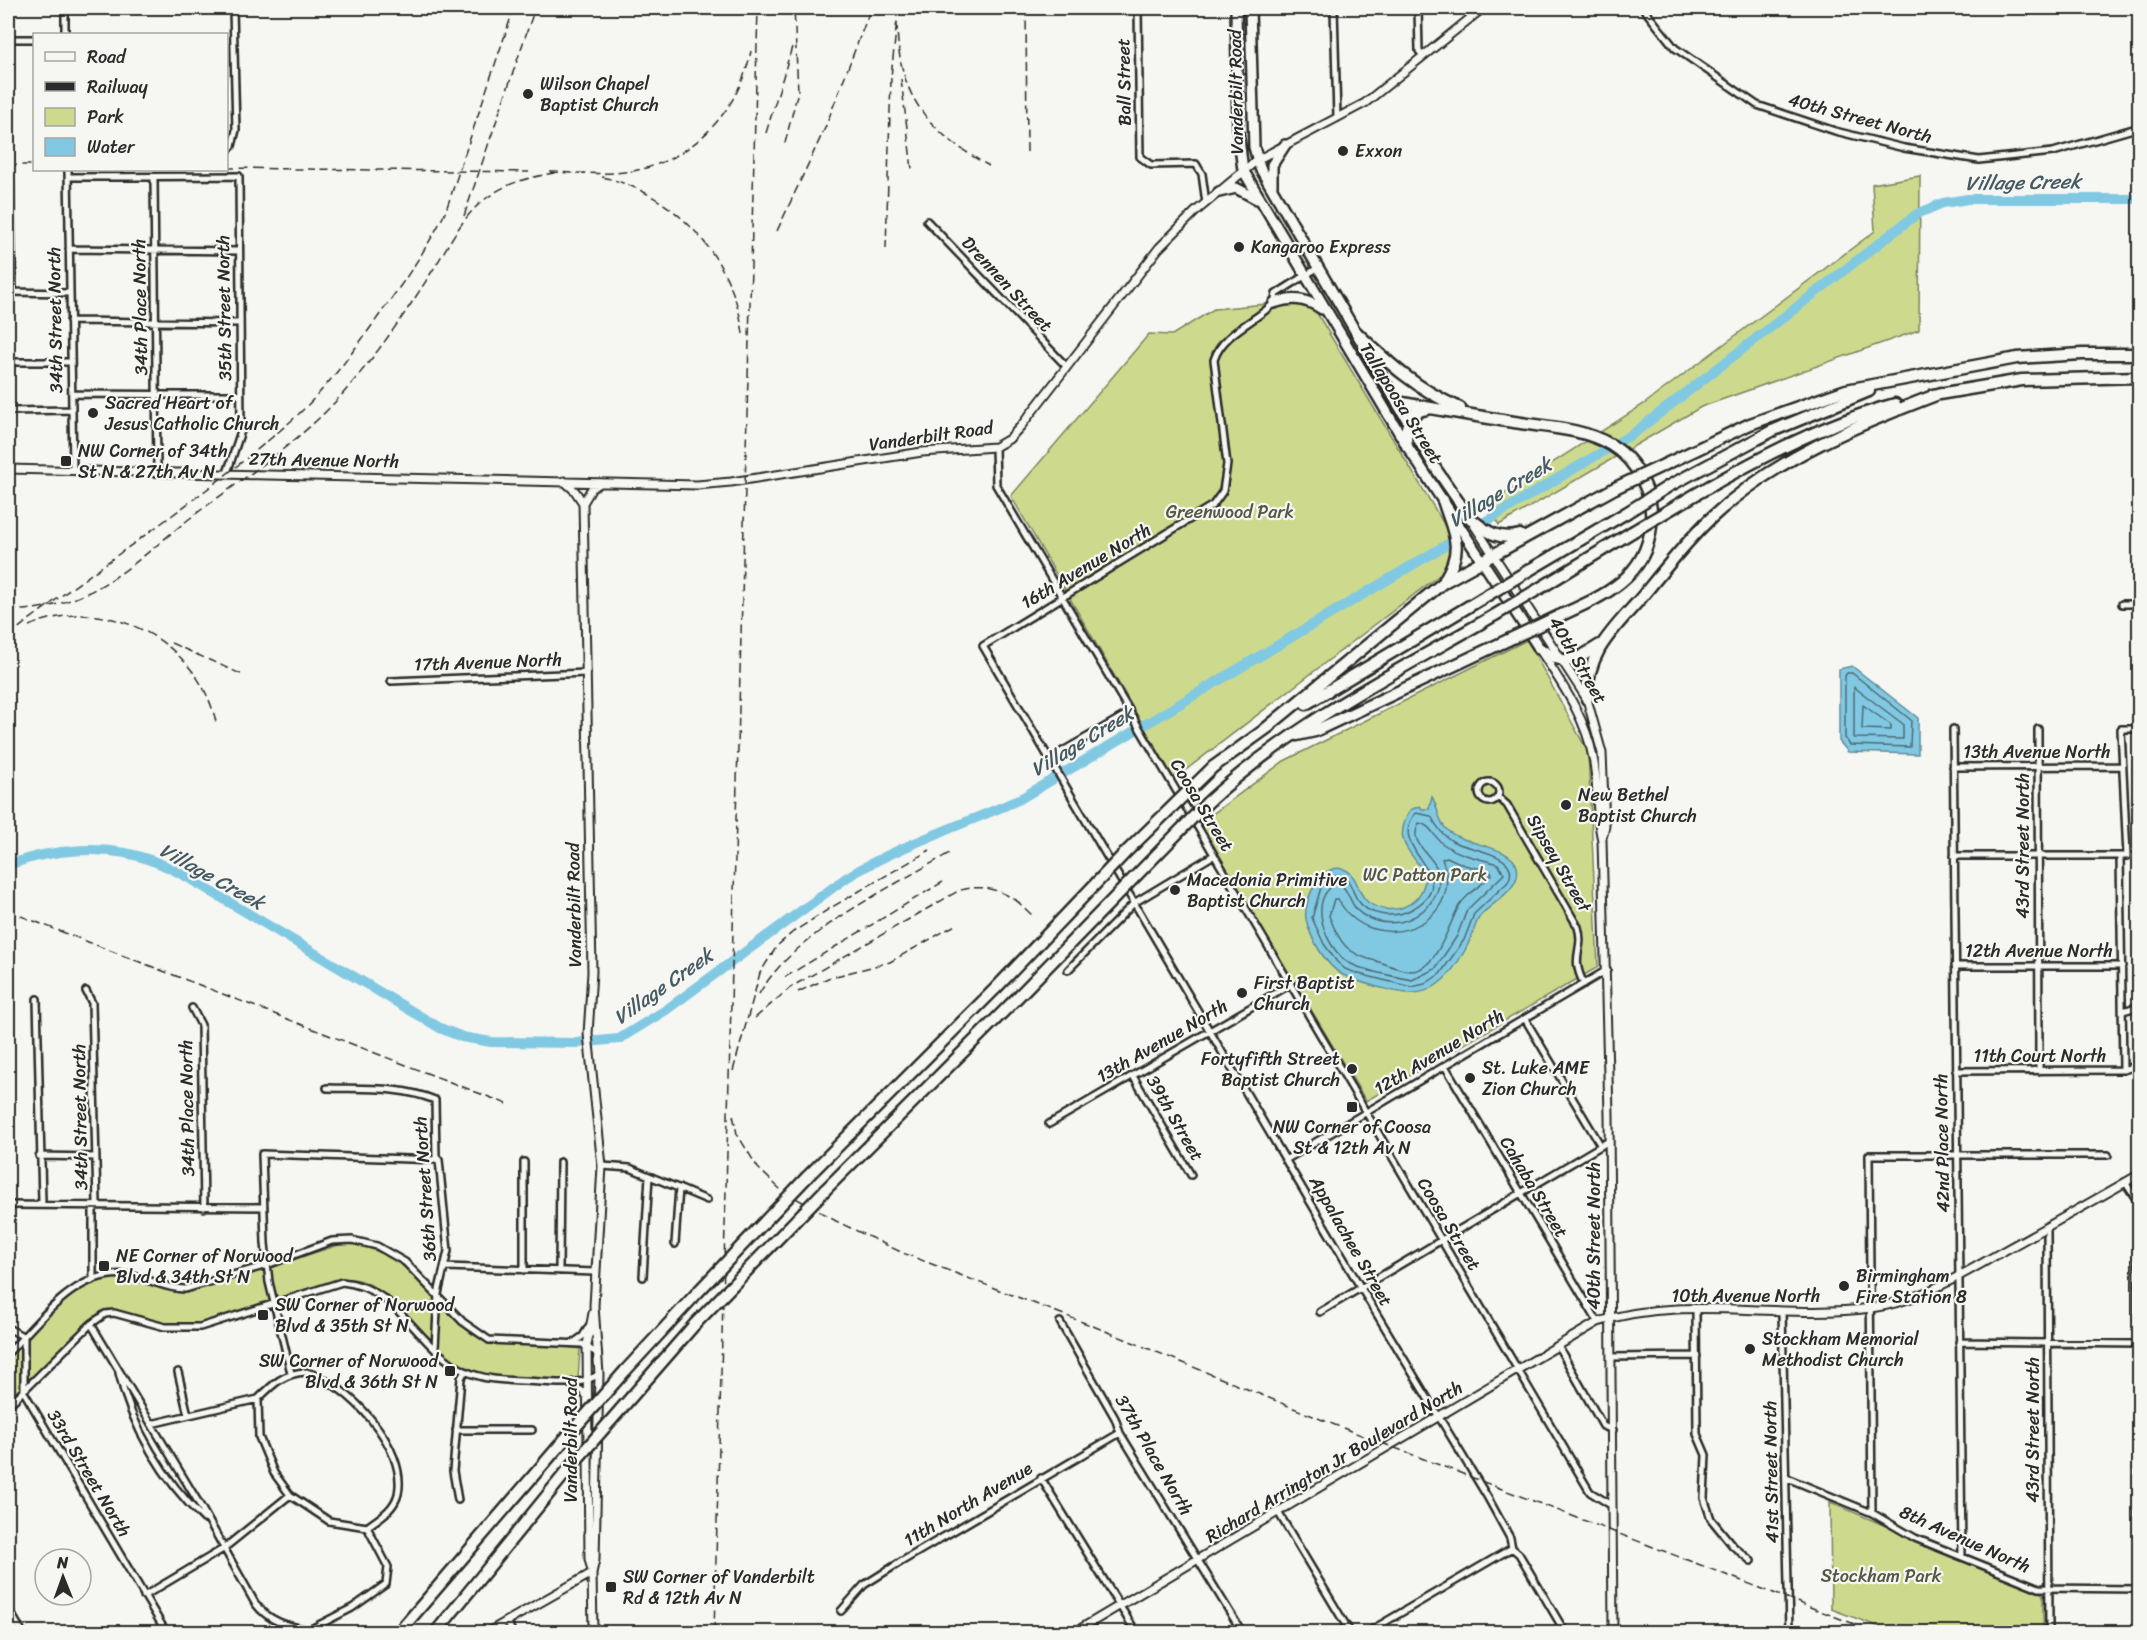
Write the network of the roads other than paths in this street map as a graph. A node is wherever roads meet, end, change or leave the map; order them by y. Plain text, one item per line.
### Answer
1 (65, 8) edge
2 (233, 8) edge
3 (1138, 8) edge
4 (1236, 8) edge
5 (1250, 8) edge
6 (1334, 8) edge
7 (1418, 8) edge
8 (1483, 8) edge
9 (1643, 8) edge
10 (65, 33) edge
11 (8, 39) edge
12 (33, 39) edge
13 (1423, 56) junction
14 (228, 84) edge
15 (236, 84) junction
16 (1337, 118) junction
17 (2139, 127) edge
18 (1285, 146) junction
19 (228, 150) edge
20 (10, 159) dead end
21 (1257, 160) junction
22 (1243, 170) junction
23 (68, 171) edge
24 (9, 175) dead end
25 (68, 177) junction
26 (154, 177) junction
27 (1273, 191) junction
28 (1219, 192) junction
29 (1261, 202) junction
30 (1206, 203) junction
31 (927, 221) dead end
32 (69, 249) junction
33 (154, 250) junction
34 (239, 251) junction
35 (1319, 267) junction
36 (1304, 277) junction
37 (10, 292) edge
38 (70, 293) junction
39 (1274, 303) junction
40 (1325, 311) junction
41 (70, 321) junction
42 (155, 322) junction
43 (239, 322) junction
44 (1356, 332) junction
45 (2139, 354) edge
46 (8, 362) edge
47 (71, 362) junction
48 (1066, 366) junction
49 (2139, 377) edge
50 (1907, 380) junction
51 (72, 394) junction
52 (156, 394) junction
53 (240, 395) junction
54 (1396, 402) junction
55 (1906, 404) junction
56 (1436, 409) junction
57 (72, 410) junction
58 (8, 411) edge
59 (1476, 416) junction
60 (1409, 422) junction
61 (1407, 446) junction
62 (995, 447) junction
63 (8, 469) edge
64 (73, 469) junction
65 (157, 471) junction
66 (227, 473) junction
67 (564, 481) junction
68 (604, 482) junction
69 (1443, 500) joint
70 (583, 503) junction
71 (1470, 518) joint
72 (1545, 525) junction
73 (1455, 527) junction
74 (1482, 532) junction
75 (1493, 553) junction
76 (1481, 560) junction
77 (1444, 582) junction
78 (1062, 598) junction
79 (2122, 604) dead end
80 (2139, 604) edge
81 (1600, 645) junction
82 (983, 646) joint
83 (1539, 648) junction
84 (1565, 661) junction
85 (586, 673) junction
86 (391, 681) dead end
87 (1587, 699) junction
88 (1131, 715) junction
89 (1953, 729) dead end
90 (2038, 729) dead end
91 (2139, 729) edge
92 (1264, 730) junction
93 (1288, 737) junction
94 (1050, 761) junction
95 (2038, 766) junction
96 (2122, 766) junction
97 (1953, 767) junction
98 (1498, 797) dead end
99 (1602, 840) junction
100 (1214, 855) junction
101 (1954, 856) junction
102 (2039, 856) junction
103 (2120, 856) junction
104 (1134, 903) junction
105 (2038, 965) junction
106 (1955, 966) junction
107 (2122, 966) junction
108 (1068, 970) dead end
109 (1607, 970) junction
110 (1290, 984) junction
111 (1584, 984) junction
112 (86, 991) dead end
113 (37, 999) dead end
114 (2139, 1006) edge
115 (192, 1008) dead end
116 (2123, 1011) junction
117 (1526, 1018) junction
118 (1211, 1031) junction
119 (2139, 1065) edge
120 (1445, 1066) junction
121 (2123, 1070) junction
122 (1956, 1071) junction
123 (2039, 1071) junction
124 (1133, 1076) junction
125 (327, 1088) dead end
126 (1366, 1113) junction
127 (1049, 1124) dead end
128 (1609, 1141) junction
129 (1601, 1146) junction
130 (2108, 1155) dead end
131 (39, 1156) junction
132 (1957, 1156) junction
133 (96, 1157) junction
134 (1287, 1159) junction
135 (439, 1160) junction
136 (524, 1162) dead end
137 (560, 1162) dead end
138 (602, 1166) junction
139 (2139, 1174) edge
140 (1191, 1175) dead end
141 (649, 1176) junction
142 (2125, 1182) junction
143 (679, 1188) junction
144 (1521, 1194) junction
145 (707, 1200) dead end
146 (2139, 1202) edge
147 (8, 1205) edge
148 (37, 1205) junction
149 (95, 1207) junction
150 (264, 1207) junction
151 (204, 1208) junction
152 (2047, 1227) junction
153 (1442, 1240) junction
154 (675, 1244) dead end
155 (267, 1265) junction
156 (446, 1267) junction
157 (524, 1270) junction
158 (559, 1271) junction
159 (595, 1272) junction
160 (643, 1277) dead end
161 (1958, 1277) junction
162 (93, 1278) junction
163 (1361, 1288) junction
164 (438, 1294) junction
165 (273, 1303) junction
166 (594, 1306) junction
167 (1870, 1308) junction
168 (1696, 1310) junction
169 (1782, 1311) junction
170 (1320, 1312) dead end
171 (1609, 1319) junction
172 (591, 1322) junction
173 (1060, 1322) dead end
174 (1598, 1322) junction
175 (91, 1324) junction
176 (8, 1328) edge
177 (24, 1337) junction
178 (1959, 1342) junction
179 (573, 1343) junction
180 (2047, 1344) junction
181 (2138, 1344) edge
182 (587, 1346) junction
183 (1558, 1346) junction
184 (435, 1348) junction
185 (8, 1353) edge
186 (598, 1354) junction
187 (1697, 1356) junction
188 (1611, 1357) junction
189 (118, 1370) junction
190 (1518, 1370) junction
191 (465, 1371) junction
192 (178, 1372) dead end
193 (291, 1373) junction
194 (598, 1374) junction
195 (587, 1382) junction
196 (568, 1383) junction
197 (24, 1392) junction
198 (587, 1398) junction
199 (258, 1399) junction
200 (8, 1406) edge
201 (188, 1415) junction
202 (1438, 1418) junction
203 (152, 1424) junction
204 (456, 1430) junction
205 (532, 1430) dead end
206 (1613, 1430) junction
207 (1120, 1433) junction
208 (1041, 1478) junction
209 (1787, 1478) junction
210 (290, 1495) junction
211 (458, 1500) dead end
212 (1611, 1505) junction
213 (1278, 1512) junction
214 (1872, 1513) junction
215 (207, 1522) junction
216 (367, 1527) junction
217 (1512, 1548) junction
218 (223, 1549) junction
219 (1962, 1557) junction
220 (1199, 1559) junction
221 (1751, 1562) dead end
222 (592, 1573) junction
223 (2049, 1589) junction
224 (2139, 1589) edge
225 (144, 1596) junction
226 (1120, 1606) junction
227 (8, 1608) edge
228 (840, 1611) dead end
229 (415, 1612) junction
230 (507, 1620) junction
231 (309, 1631) edge
232 (22, 1632) edge
233 (166, 1632) edge
234 (393, 1632) edge
235 (399, 1632) edge
236 (436, 1632) edge
237 (488, 1632) edge
238 (512, 1632) edge
239 (593, 1632) edge
240 (1075, 1632) edge
241 (1136, 1632) edge
242 (1242, 1632) edge
243 (1350, 1632) edge
244 (1368, 1632) edge
245 (1565, 1632) edge
246 (1613, 1632) edge
247 (1789, 1632) edge
248 (2049, 1632) edge
249 (2138, 1632) edge

1 - 2 street
1 - 10 street
2 - 15 street
3 - 30 street, Ball Street
4 - 22 main road, Vanderbilt Road
5 - 21 main road, Vanderbilt Road
6 - 16 street
7 - 13 street
8 - 13 street
9 - 17 street, 40th Street North
11 - 12 street
11 - 20 street
13 - 16 street
14 - 15 street
15 - 19 street
16 - 18 street
18 - 21 street
18 - 27 main road
21 - 22 street, Vanderbilt Road
21 - 27 main road, Tallapoosa Street
22 - 28 street, Vanderbilt Road
22 - 29 main road, Tallapoosa Street
23 - 25 street, 34th Street North
24 - 37 street
25 - 26 street
25 - 32 street, 34th Street North
26 - 33 street, 34th Place North
26 - 34 street, 35th Street North
27 - 35 main road, Tallapoosa Street
28 - 29 main road
28 - 30 street, Vanderbilt Road
29 - 36 main road, Tallapoosa Street
30 - 48 street, Vanderbilt Road
31 - 48 street, Drennen Street
32 - 33 street
32 - 38 street, 34th Street North
33 - 34 street
33 - 42 street, 34th Place North
34 - 43 street, 35th Street North
35 - 36 street
35 - 44 main road, Tallapoosa Street
36 - 39 street, 16th Avenue North
36 - 40 main road, Tallapoosa Street
37 - 38 street
38 - 41 street, 34th Street North
39 - 40 main road
39 - 78 street, 16th Avenue North
40 - 61 main road, Tallapoosa Street
41 - 42 street
41 - 47 street, 34th Street North
42 - 43 street
42 - 52 street, 34th Place North
43 - 53 street, 35th Street North
44 - 54 main road, Tallapoosa Street
44 - 59 highway
45 - 50 highway
46 - 47 street
47 - 51 street, 34th Street North
48 - 62 street, Vanderbilt Road
49 - 55 highway
50 - 72 highway, bridge
50 - 92 highway, bridge
51 - 52 street
51 - 57 street, 34th Street North
52 - 53 street
52 - 65 street, 34th Place North
53 - 66 street, 35th Street North
54 - 56 highway
54 - 60 main road, Tallapoosa Street
55 - 81 highway
55 - 93 highway, bridge
56 - 59 highway
56 - 60 highway
57 - 58 street
57 - 64 street, 34th Street North
59 - 93 highway, bridge
60 - 61 highway
60 - 71 main road, Tallapoosa Street
61 - 69 main road, Tallapoosa Street
62 - 68 street, Vanderbilt Road
62 - 78 street, Coosa Street
63 - 64 street, 27th Avenue North
64 - 65 street, 27th Avenue North
65 - 66 street, 27th Avenue North
66 - 67 street, 27th Avenue North
67 - 68 street, 27th Avenue North
67 - 70 street
68 - 70 street
69 - 73 highway
70 - 85 street, Vanderbilt Road
71 - 74 highway
72 - 74 highway
72 - 75 highway
73 - 76 main road
73 - 77 highway
74 - 75 street
75 - 76 highway
75 - 84 street, 40th Street
76 - 77 highway
76 - 83 main road
77 - 92 highway
78 - 82 street, 16th Avenue North
78 - 88 street, Coosa Street
79 - 80 street
81 - 84 highway
81 - 87 highway
82 - 94 street, Appalachee Street
83 - 84 highway
83 - 99 street, 40th Street
84 - 87 street, 40th Street
85 - 86 street, 17th Avenue North
85 - 138 street, Vanderbilt Road
87 - 99 street, 40th Street
88 - 94 street
88 - 100 street, Coosa Street
89 - 97 street, 42nd Place North
90 - 95 street, 43rd Street North
91 - 96 street, 13th Avenue North
92 - 229 highway, bridge
93 - 236 highway, bridge
94 - 104 street, Appalachee Street
95 - 96 street, 13th Avenue North
95 - 97 street, 13th Avenue North
95 - 102 street, 43rd Street North
96 - 103 street
97 - 101 street, 42nd Place North
98 - 111 street, Sipsey Street
99 - 109 street, 40th Street North
100 - 104 street
100 - 110 street, Coosa Street
101 - 102 street
101 - 106 street, 42nd Place North
102 - 103 street
102 - 105 street, 43rd Street North
103 - 107 street
104 - 108 street
104 - 118 street, Appalachee Street
105 - 106 street, 12th Avenue North
105 - 107 street, 12th Avenue North
105 - 123 street, 43rd Street North
106 - 122 street, 42nd Place North
107 - 116 street
109 - 111 street, 12th Avenue North
109 - 128 street, 40th Street North
110 - 118 street, 13th Avenue North
110 - 126 street, Coosa Street
111 - 117 street, 12th Avenue North
112 - 133 street, 34th Street North
113 - 131 street
114 - 116 street
115 - 151 street, 34th Place North
116 - 121 street
117 - 120 street, 12th Avenue North
117 - 129 street
118 - 124 street, 13th Avenue North
118 - 134 street, Appalachee Street
119 - 121 street, 11th Court North
120 - 126 street, 12th Avenue North
120 - 144 street, Cahaba Street
121 - 123 street, 11th Court North
122 - 123 street, 11th Court North
122 - 132 street, 42nd Place North
124 - 127 street, 13th Avenue North
124 - 140 street, 39th Street
125 - 135 street, 36th Street North
126 - 134 street, 12th Avenue North
126 - 153 street, Coosa Street
128 - 129 street
128 - 171 street, 40th Street North
129 - 144 street
130 - 132 street
131 - 133 street
131 - 148 street
132 - 161 street, 42nd Place North
132 - 167 street
133 - 149 street, 34th Street North
134 - 163 street, Appalachee Street
135 - 150 street
135 - 156 street, 36th Street North
136 - 157 street
137 - 158 street
138 - 141 street
138 - 159 street, Vanderbilt Road
139 - 142 street, 10th Avenue North
141 - 143 street
141 - 160 street
142 - 146 street
142 - 152 street, 10th Avenue North
143 - 145 street
143 - 154 street
144 - 153 street
144 - 174 street, Cahaba Street
146 - 181 street
147 - 148 street
148 - 149 street
149 - 151 street
149 - 162 street, 34th Street North
150 - 151 street
150 - 155 street
152 - 161 street, 10th Avenue North
152 - 180 street, 43rd Street North
153 - 163 street
153 - 190 street, Coosa Street
155 - 162 street
155 - 164 street
155 - 165 street
156 - 157 street
156 - 164 street, 36th Street North
157 - 158 street
158 - 159 street
159 - 166 street, Vanderbilt Road
161 - 167 street, 10th Avenue North
161 - 178 street, 42nd Place North
162 - 177 street
163 - 170 street
163 - 202 street, Appalachee Street
164 - 179 street
164 - 184 street, 36th Street North
165 - 175 street
165 - 184 street
165 - 193 street
166 - 172 street, Vanderbilt Road
166 - 186 street, Vanderbilt Road
167 - 169 street, 10th Avenue North
167 - 214 street
168 - 169 street, 10th Avenue North
168 - 171 street, 10th Avenue North
168 - 187 street
169 - 209 street, 41st Street North
171 - 174 street, Richard Arrington Jr Boulevard North
171 - 188 street, 40th Street North
172 - 179 street
172 - 182 street, Vanderbilt Road
173 - 207 street, 37th Place North
174 - 183 street, Richard Arrington Jr Boulevard North
175 - 189 street
175 - 197 street
176 - 177 street
177 - 185 street
177 - 197 street
178 - 180 street
178 - 219 street, 42nd Place North
179 - 182 street
180 - 181 street
180 - 223 street, 43rd Street North
181 - 224 street
182 - 186 street
182 - 195 street, Vanderbilt Road
183 - 190 street, Richard Arrington Jr Boulevard North
183 - 206 street
184 - 191 street
186 - 194 street, Vanderbilt Road
187 - 188 street
187 - 221 street
188 - 206 street, 40th Street North
189 - 203 street
189 - 215 street
190 - 202 street, Richard Arrington Jr Boulevard North
190 - 212 street, Coosa Street
191 - 196 street
191 - 204 street
192 - 201 street
193 - 199 street
193 - 216 street
194 - 195 street
194 - 222 street, Vanderbilt Road
195 - 196 street
195 - 198 street, Vanderbilt Road
196 - 198 street
197 - 200 street
197 - 225 street, 33rd Street North
198 - 222 street, Vanderbilt Road
199 - 201 street
199 - 210 street
201 - 203 street
202 - 213 street, Richard Arrington Jr Boulevard North
202 - 217 street, Appalachee Street
203 - 215 street
204 - 205 street
204 - 211 street
206 - 212 street, 40th Street North
207 - 208 street, 11th North Avenue
207 - 220 street, 37th Place North
208 - 226 street
208 - 228 street, 11th North Avenue
209 - 214 street, 8th Avenue North
209 - 247 street, 41st Street North
210 - 216 street
210 - 218 street
212 - 246 street, 40th Street North
213 - 220 street, Richard Arrington Jr Boulevard North
213 - 243 street
214 - 219 street, 8th Avenue North
215 - 218 street
216 - 231 street
217 - 244 street
217 - 245 street, Appalachee Street
218 - 225 street
218 - 231 street
219 - 223 street, 8th Avenue North
220 - 226 street, Richard Arrington Jr Boulevard North
220 - 242 street, 37th Place North
222 - 230 street
222 - 239 street, Vanderbilt Road
223 - 224 street, 8th Avenue North
223 - 248 street, 43rd Street North
224 - 249 street
225 - 233 street, 33rd Street North
226 - 240 street, Richard Arrington Jr Boulevard North
226 - 241 street
227 - 232 street
229 - 234 highway
229 - 235 highway
230 - 237 street
230 - 238 street

